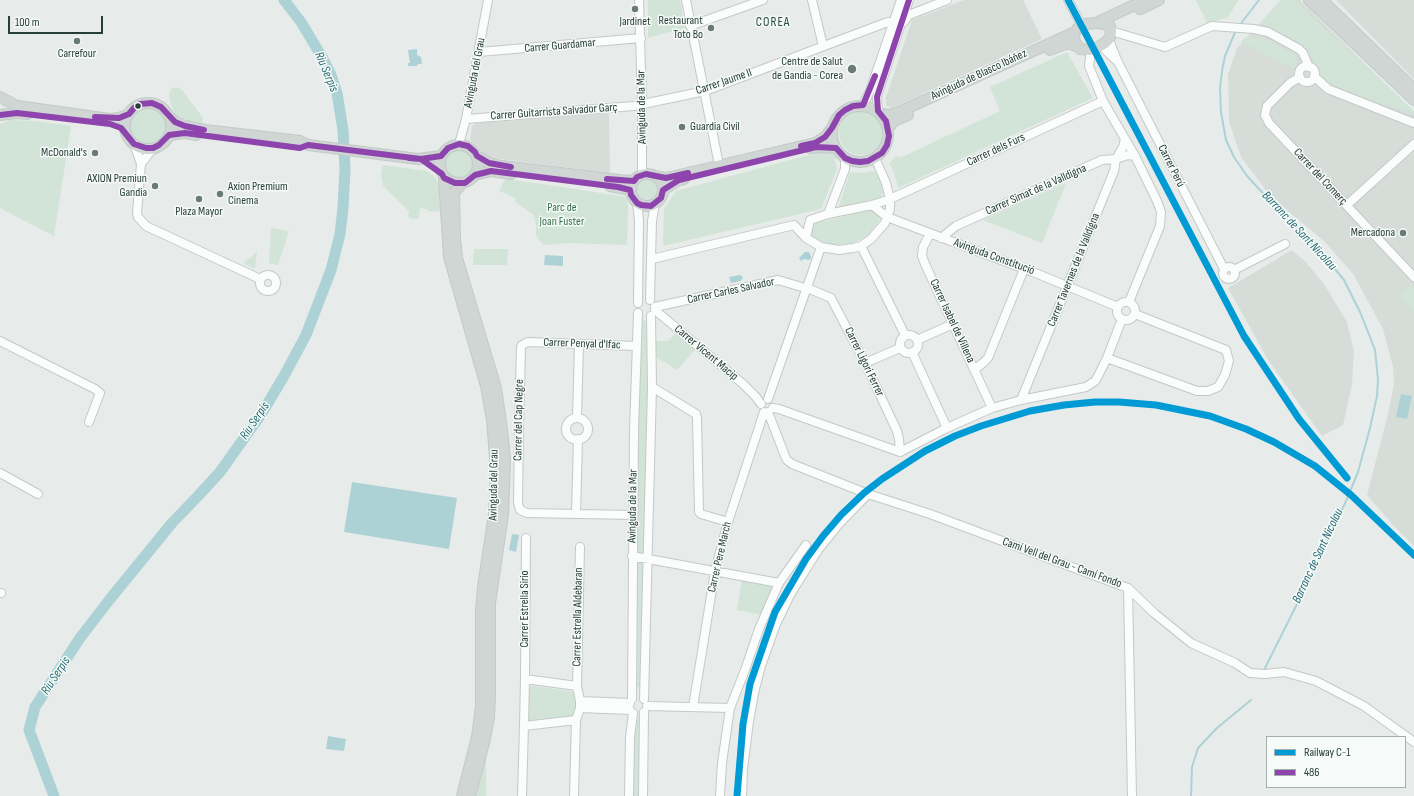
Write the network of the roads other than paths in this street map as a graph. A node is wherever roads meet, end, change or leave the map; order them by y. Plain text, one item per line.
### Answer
1 (488, 0) edge
2 (639, 0) edge
3 (686, 0) edge
4 (762, 0) edge
5 (812, 0) edge
6 (901, 0) edge
7 (909, 0) edge
8 (947, 0) edge
9 (1068, 0) edge
10 (1145, 0) edge
11 (1159, 0) edge
12 (1309, 0) edge
13 (1322, 0) edge
14 (1096, 23) junction
15 (897, 25) junction
16 (690, 26) junction
17 (1078, 29) junction
18 (641, 38) junction
19 (1097, 42) junction
20 (823, 46) junction
21 (479, 52) junction
22 (1309, 67) junction
23 (1314, 76) junction
24 (1300, 77) junction
25 (1414, 89) edge
26 (704, 91) junction
27 (0, 98) edge
28 (1414, 100) edge
29 (1103, 101) junction
30 (642, 105) junction
31 (863, 105) junction
32 (880, 113) junction
33 (0, 114) edge
34 (129, 114) junction
35 (168, 116) junction
36 (466, 119) junction
37 (1414, 123) edge
38 (832, 128) junction
39 (888, 128) junction
40 (126, 133) junction
41 (169, 135) junction
42 (1125, 139) junction
43 (134, 144) junction
44 (459, 144) junction
45 (1414, 144) edge
46 (308, 145) junction
47 (153, 148) junction
48 (836, 148) junction
49 (441, 156) junction
50 (477, 156) junction
51 (1135, 156) junction
52 (845, 158) junction
53 (875, 158) junction
54 (421, 159) junction
55 (1116, 159) junction
56 (141, 164) junction
57 (719, 165) junction
58 (475, 175) junction
59 (443, 176) junction
60 (654, 176) junction
61 (635, 182) junction
62 (461, 184) junction
63 (663, 190) junction
64 (890, 199) junction
65 (637, 203) junction
66 (655, 204) junction
67 (872, 205) junction
68 (1347, 205) junction
69 (828, 214) junction
70 (887, 217) junction
71 (810, 220) junction
72 (794, 225) junction
73 (930, 234) junction
74 (806, 238) junction
75 (941, 238) junction
76 (1285, 244) dead end
77 (861, 246) junction
78 (821, 247) junction
79 (652, 259) junction
80 (1024, 269) junction
81 (1414, 276) edge
82 (260, 279) dead end
83 (1068, 286) junction
84 (807, 289) junction
85 (1129, 302) junction
86 (638, 303) junction
87 (1118, 307) junction
88 (653, 308) junction
89 (638, 312) junction
90 (1135, 314) junction
91 (1122, 319) junction
92 (954, 324) junction
93 (905, 335) junction
94 (917, 340) junction
95 (0, 341) edge
96 (528, 342) joint
97 (579, 344) junction
98 (636, 346) junction
99 (900, 348) junction
100 (912, 352) junction
101 (1107, 358) junction
102 (865, 363) junction
103 (974, 369) junction
104 (652, 387) junction
105 (1021, 400) junction
106 (768, 406) junction
107 (992, 408) junction
108 (787, 412) junction
109 (578, 418) junction
110 (89, 422) dead end
111 (772, 422) junction
112 (947, 428) junction
113 (578, 439) junction
114 (900, 452) junction
115 (0, 473) edge
116 (38, 494) dead end
117 (868, 494) junction
118 (576, 514) junction
119 (633, 515) junction
120 (728, 522) junction
121 (526, 538) dead end
122 (806, 546) dead end
123 (580, 547) dead end
124 (632, 556) junction
125 (648, 558) junction
126 (715, 571) junction
127 (779, 583) junction
128 (1128, 588) junction
129 (525, 679) junction
130 (577, 686) junction
131 (580, 705) junction
132 (631, 706) junction
133 (645, 706) junction
134 (693, 707) junction
135 (730, 708) junction
136 (576, 720) junction
137 (524, 726) junction
138 (1406, 736) edge
139 (462, 796) edge
140 (470, 796) edge
141 (522, 796) edge
142 (574, 796) edge
143 (629, 796) edge
144 (643, 796) edge
145 (720, 796) edge
146 (742, 796) edge
147 (1132, 796) edge

1 - 21 street, Avinguda del Grau
2 - 18 street, Avinguda de la Mar
3 - 16 street
4 - 16 street
5 - 20 street
6 - 15 street
7 - 15 street
8 - 15 street
9 - 17 street
10 - 14 main road
11 - 19 main road
12 - 28 main road
13 - 25 main road
14 - 17 main road, Avinguda de Blasco Ibáñez
14 - 19 main road
15 - 20 street, Carrer Jaume II
15 - 31 street
15 - 32 street
16 - 26 street
17 - 19 main road
17 - 32 main road, Avinguda de Blasco Ibáñez
18 - 21 street, Carrer Guardamar
18 - 30 street, Avinguda de la Mar
19 - 22 street
19 - 29 street
19 - 39 main road, Avinguda de Blasco Ibáñez
19 - 76 street, Carrer Perú
20 - 26 street, Carrer Jaume II
21 - 36 street, Avinguda del Grau
22 - 23 street
22 - 24 street
23 - 24 street
23 - 37 street
24 - 68 street, Carrer del Comerç
26 - 30 street, Carrer Jaume II
26 - 57 street
27 - 33 main road
27 - 34 main road
29 - 42 street
29 - 64 street, Carrer dels Furs
30 - 36 street, Carrer Guitarrista Salvador Garç
30 - 61 street, Avinguda de la Mar
31 - 32 main road
31 - 38 main road
32 - 39 main road
33 - 40 main road
34 - 35 main road
34 - 40 main road
35 - 41 main road
35 - 46 main road
36 - 44 street, Avinguda del Grau
38 - 48 main road
38 - 57 main road
39 - 53 main road
40 - 43 main road
41 - 46 main road
41 - 47 main road
42 - 51 street
42 - 55 street, Carrer Tavernes de la Valldigna
43 - 47 main road
43 - 56 street
44 - 49 main road
44 - 50 main road
45 - 68 street
46 - 54 main road
47 - 56 street
48 - 52 main road
48 - 63 main road
49 - 54 main road
49 - 59 main road
50 - 58 main road
50 - 61 main road
51 - 55 street, Carrer Simat de la Valldigna
51 - 85 street
52 - 53 main road
52 - 69 street
53 - 64 street
54 - 59 main road
55 - 75 street, Carrer Simat de la Valldigna
55 - 83 street, Carrer Tavernes de la Valldigna
56 - 82 street
57 - 60 main road
58 - 61 main road
58 - 62 main road
59 - 62 main road
59 - 139 main road, Avinguda del Grau
60 - 61 main road
60 - 63 main road
61 - 65 main road
62 - 140 main road, Avinguda del Grau
63 - 66 main road
64 - 67 street, Carrer dels Furs
64 - 70 street
65 - 66 main road
65 - 86 street
66 - 79 street, Avinguda de la Mar
67 - 69 street, Carrer dels Furs
67 - 70 street, Avinguda Constitució
68 - 81 street, Carrer del Comerç
69 - 71 street, Carrer dels Furs
70 - 73 street, Avinguda Constitució
70 - 77 street
71 - 72 street, Carrer dels Furs
71 - 74 street
72 - 74 street
72 - 79 street
73 - 75 street, Avinguda Constitució
73 - 92 street, Carrer Isabel de Villena
74 - 78 street
75 - 80 street, Avinguda Constitució
77 - 78 street
77 - 93 street
78 - 84 street, Carrer Pere March
79 - 88 street, Avinguda de la Mar
80 - 83 street, Avinguda Constitució
80 - 103 street
83 - 87 street, Avinguda Constitució
83 - 105 street, Carrer Tavernes de la Valldigna
84 - 88 street, Carrer Carles Salvador
84 - 102 street, Carrer Ligori Ferrer
84 - 106 street, Carrer Pere March
85 - 87 street
85 - 90 street
86 - 88 street, Carrer Carles Salvador
86 - 89 street, Avinguda de la Mar
87 - 91 street
88 - 89 street
88 - 104 street, Avinguda de la Mar
88 - 106 street, Carrer Vicent Macip
89 - 98 street, Avinguda de la Mar
90 - 91 street
90 - 101 street
91 - 101 street
92 - 94 street
92 - 103 street, Carrer Isabel de Villena
93 - 94 street
93 - 99 street
94 - 100 street
95 - 110 street
96 - 97 street, Carrer Penyal d'Ifac
96 - 118 street, Carrer del Cap Negre
97 - 98 street, Carrer Penyal d'Ifac
97 - 109 street
98 - 119 street, Avinguda de la Mar
99 - 100 street
99 - 102 street
100 - 112 street
101 - 105 street
102 - 114 street, Carrer Ligori Ferrer
103 - 107 street, Carrer Isabel de Villena
104 - 120 street
104 - 125 street, Avinguda de la Mar
105 - 107 street
106 - 108 street, Carrer Vicent Macip
106 - 111 street
106 - 120 street, Carrer Pere March
107 - 112 street
108 - 111 street
108 - 114 street, Carrer Vicent Macip
109 - 113 street
109 - 113 street
111 - 117 street, Camí Vell del Grau - Camí Fondo
112 - 114 street
113 - 118 street
115 - 116 street
117 - 128 street, Camí Vell del Grau - Camí Fondo
117 - 146 street
118 - 119 street
119 - 124 street, Avinguda de la Mar
120 - 126 street, Carrer Pere March
121 - 129 street, Carrer Estrella Sirio
122 - 127 street
123 - 130 street, Carrer Estrella Aldebaran
124 - 125 street
124 - 132 street, Avinguda de la Mar
125 - 126 street
125 - 133 street, Avinguda de la Mar
126 - 127 street
126 - 134 street, Carrer Pere March
127 - 135 street
128 - 138 street
128 - 147 street, Camí Vell del Grau - Camí Fondo
129 - 130 street
129 - 137 street, Carrer Estrella Sirio
130 - 131 street, Carrer Estrella Aldebaran
131 - 132 street
131 - 136 street
132 - 133 street
132 - 133 street
132 - 143 street, Avinguda de la Mar
133 - 134 street
133 - 144 street, Avinguda de la Mar
134 - 135 street
135 - 145 street
136 - 137 street
136 - 142 street
137 - 141 street, Carrer Estrella Sirio

